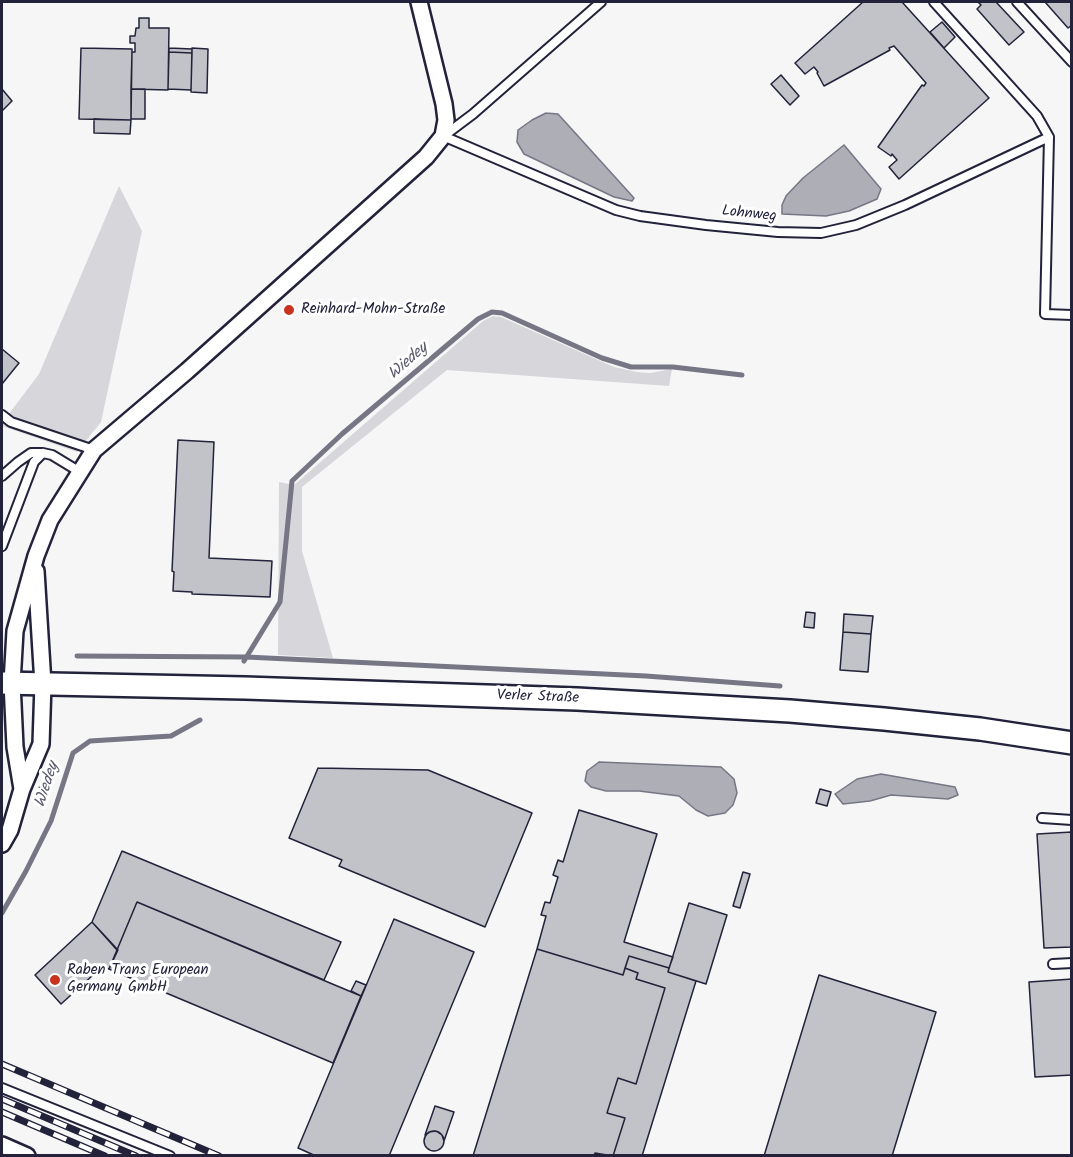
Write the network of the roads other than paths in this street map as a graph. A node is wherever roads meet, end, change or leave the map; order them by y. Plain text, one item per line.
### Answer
1 (419, 2) edge
2 (601, 2) edge
3 (934, 2) edge
4 (1017, 2) edge
5 (1071, 62) edge
6 (443, 135) junction
7 (1049, 137) junction
8 (1071, 315) edge
9 (2, 415) edge
10 (94, 450) junction
11 (43, 453) junction
12 (80, 472) junction
13 (2, 476) edge
14 (2, 546) edge
15 (36, 556) junction
16 (7, 683) edge
17 (43, 684) junction
18 (1071, 743) edge
19 (22, 789) junction
20 (1042, 818) dead end
21 (1071, 820) edge
22 (2, 844) edge
23 (1071, 963) edge
24 (1053, 964) dead end
25 (2, 1088) edge
26 (2, 1145) edge
27 (27, 1155) edge
28 (170, 1155) edge

1 - 6 street
2 - 6 lane
3 - 7 lane
4 - 5 lane
6 - 7 lane, Lohnweg
6 - 10 street
7 - 8 lane
9 - 10 lane
10 - 12 street
11 - 12 lane
11 - 13 lane
11 - 14 lane
12 - 15 street
15 - 16 street
15 - 17 street
16 - 17 main road, Verler Straße
16 - 19 street
17 - 18 main road, Verler Straße
17 - 19 street
19 - 22 street
20 - 21 lane
23 - 24 lane
25 - 28 lane
26 - 27 street

